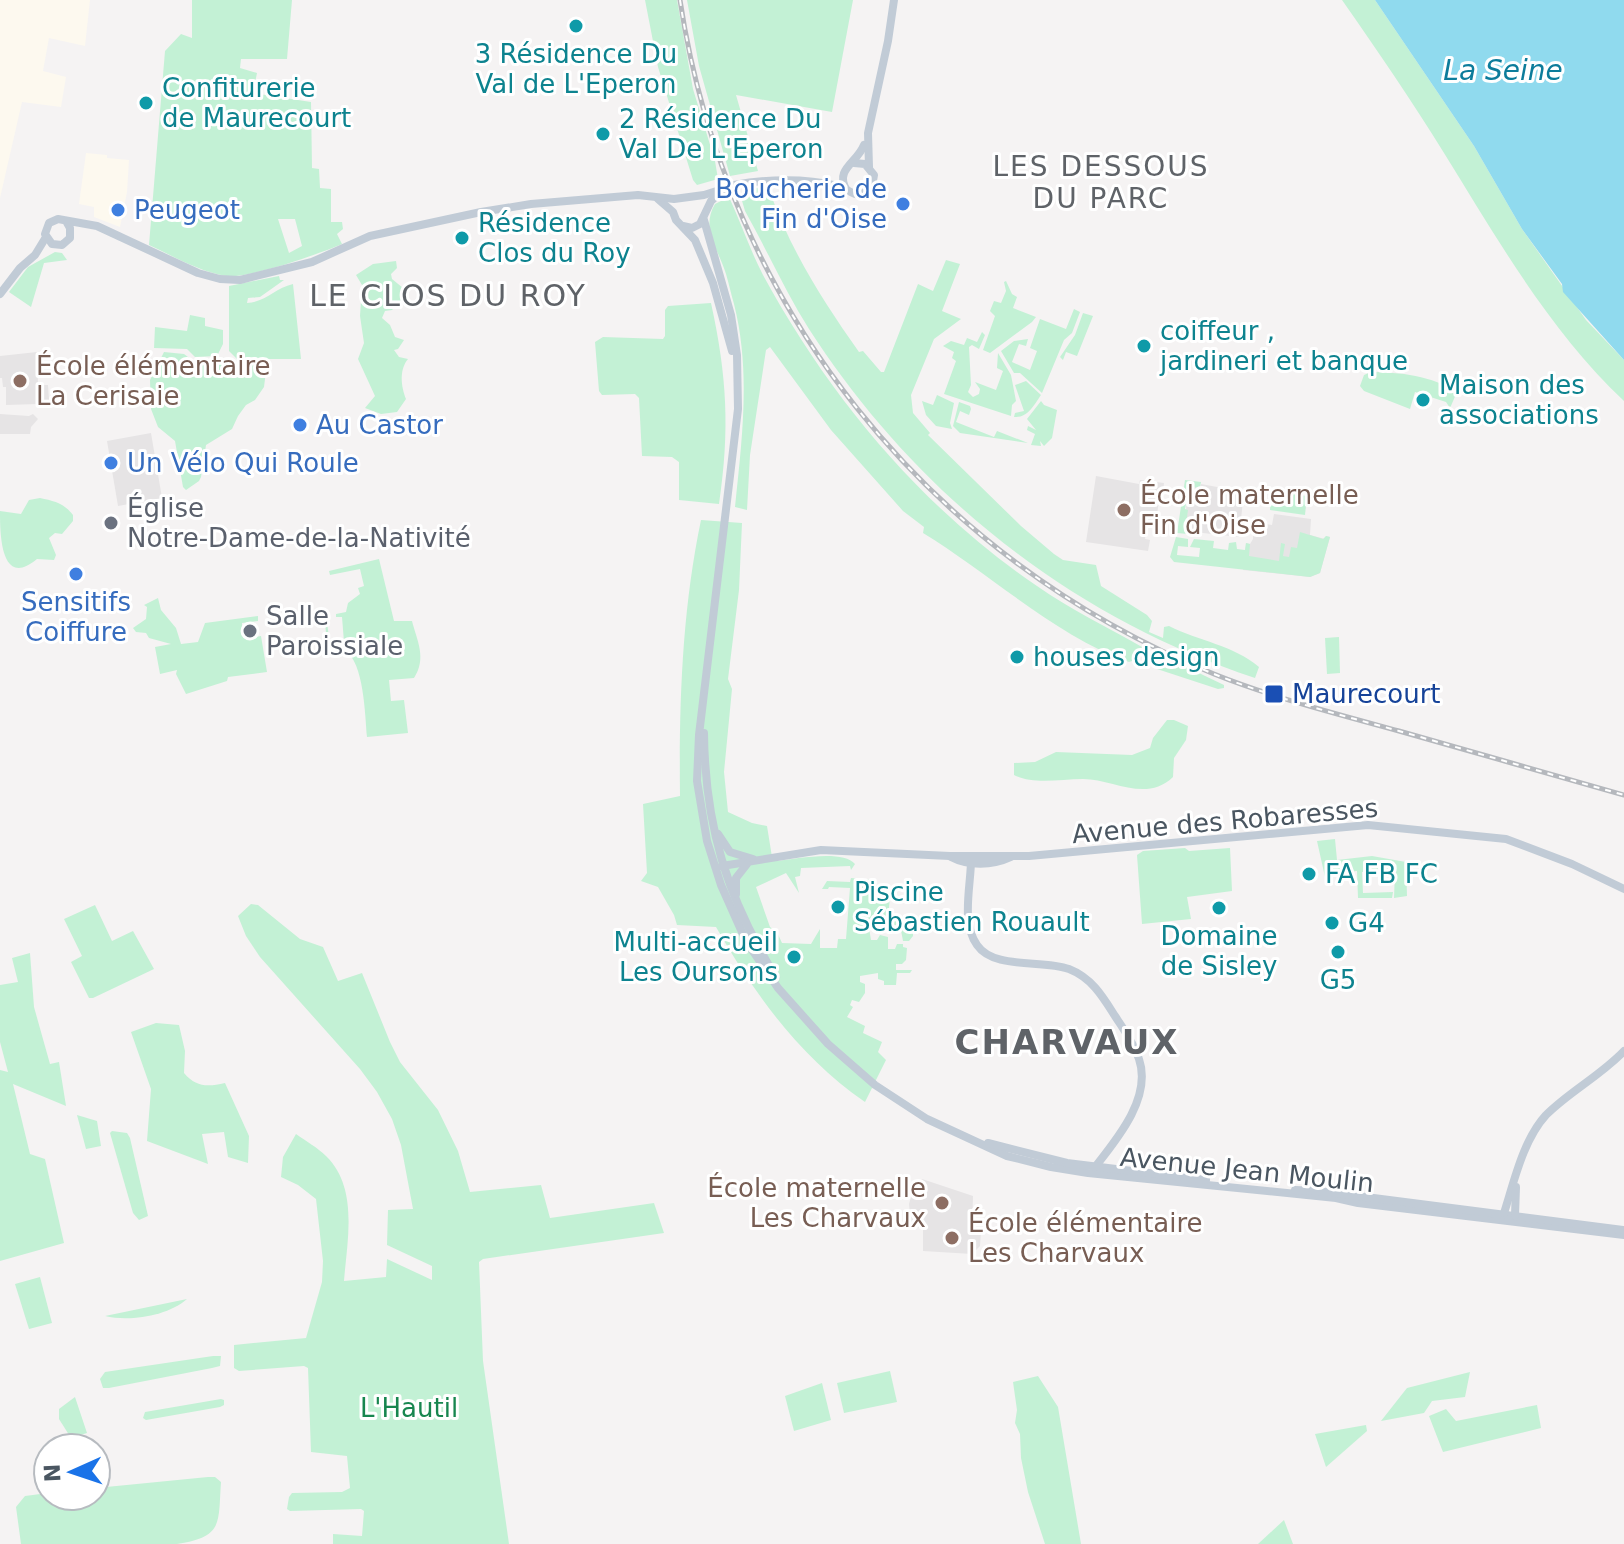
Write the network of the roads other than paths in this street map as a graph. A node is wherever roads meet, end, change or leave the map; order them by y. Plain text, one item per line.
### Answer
1 (897, 0) edge
2 (868, 133) junction
3 (854, 163) junction
4 (869, 167) junction
5 (842, 174) junction
6 (810, 182) junction
7 (734, 185) dead end
8 (846, 189) junction
9 (655, 197) junction
10 (696, 197) junction
11 (681, 198) junction
12 (673, 212) junction
13 (705, 217) junction
14 (66, 221) junction
15 (90, 224) junction
16 (682, 226) junction
17 (71, 232) junction
18 (46, 237) junction
19 (55, 245) junction
20 (29, 261) junction
21 (0, 294) edge
22 (738, 392) junction
23 (705, 695) junction
24 (704, 736) junction
25 (700, 800) junction
26 (766, 858) junction
27 (751, 862) junction
28 (969, 862) junction
29 (722, 866) junction
30 (1624, 889) edge
31 (774, 974) junction
32 (803, 1017) junction
33 (1624, 1051) edge
34 (954, 1132) junction
35 (1092, 1169) junction
36 (1516, 1178) junction
37 (1504, 1213) junction
38 (1513, 1218) junction
39 (1624, 1233) edge

1 - 2 main road
2 - 3 main road
2 - 4 main road
3 - 4 main road
3 - 5 main road
4 - 8 main road
5 - 6 main road
5 - 8 main road
6 - 7 main road
6 - 8 main road
9 - 11 main road
9 - 12 main road
9 - 15 main road
10 - 11 main road
10 - 13 main road
10 - 13 main road
11 - 12 main road
12 - 16 main road
13 - 16 main road
13 - 22 main road
14 - 15 main road
14 - 17 main road
14 - 18 main road
15 - 17 main road
16 - 22 main road
17 - 19 main road
18 - 19 main road
18 - 20 main road
19 - 20 main road
20 - 21 main road
22 - 23 main road
23 - 24 main road
23 - 25 main road
24 - 26 main road
24 - 29 main road
25 - 29 main road
25 - 32 main road
26 - 27 main road, Avenue des Robaresses
26 - 28 main road, Avenue des Robaresses
27 - 29 main road, Avenue des Robaresses
27 - 31 main road
28 - 30 main road, Avenue des Robaresses
28 - 35 main road
29 - 31 main road
31 - 32 main road
32 - 34 main road
33 - 36 main road
34 - 35 main road, Avenue Jean Moulin
34 - 35 main road, Avenue Jean Moulin
35 - 37 main road, Avenue Jean Moulin
35 - 38 main road, Avenue Jean Moulin
36 - 37 main road
36 - 38 main road
37 - 38 main road, Avenue Jean Moulin
38 - 39 main road

